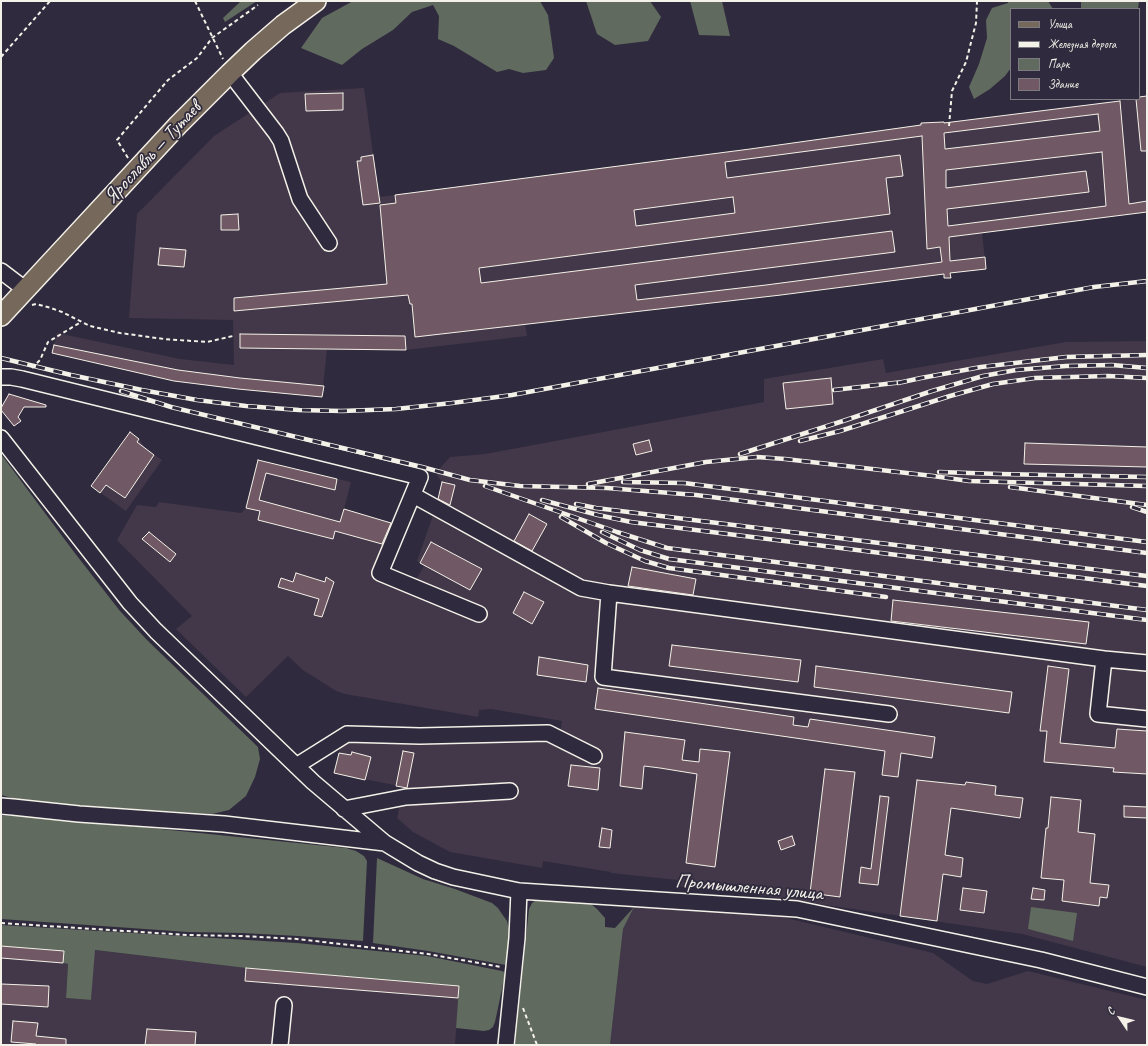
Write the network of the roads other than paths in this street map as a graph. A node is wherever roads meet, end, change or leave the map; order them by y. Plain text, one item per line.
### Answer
1 (316, 1) edge
2 (230, 73) junction
3 (329, 243) dead end
4 (1, 272) edge
5 (26, 290) junction
6 (7, 310) edge
7 (1, 377) edge
8 (1, 438) edge
9 (413, 495) junction
10 (609, 593) junction
11 (479, 614) dead end
12 (1104, 659) junction
13 (1147, 663) edge
14 (889, 714) dead end
15 (1147, 719) edge
16 (594, 756) dead end
17 (296, 766) junction
18 (510, 791) dead end
19 (5, 805) edge
20 (344, 809) junction
21 (384, 843) junction
22 (519, 890) junction
23 (1147, 987) edge
24 (284, 1006) dead end
25 (280, 1045) edge
26 (506, 1045) edge

1 - 2 main road, Ярославль — Тутаев
2 - 3 street
2 - 5 main road, Ярославль — Тутаев
4 - 5 street
5 - 6 main road, Ярославль — Тутаев
7 - 9 street
8 - 17 street
9 - 10 street
9 - 11 street
10 - 12 street
10 - 14 street
12 - 13 street
12 - 15 street
16 - 17 street
17 - 20 street
18 - 20 street
19 - 21 street
20 - 21 street
21 - 22 street, Промышленная улица
22 - 23 street, Промышленная улица
22 - 26 street
24 - 25 street

